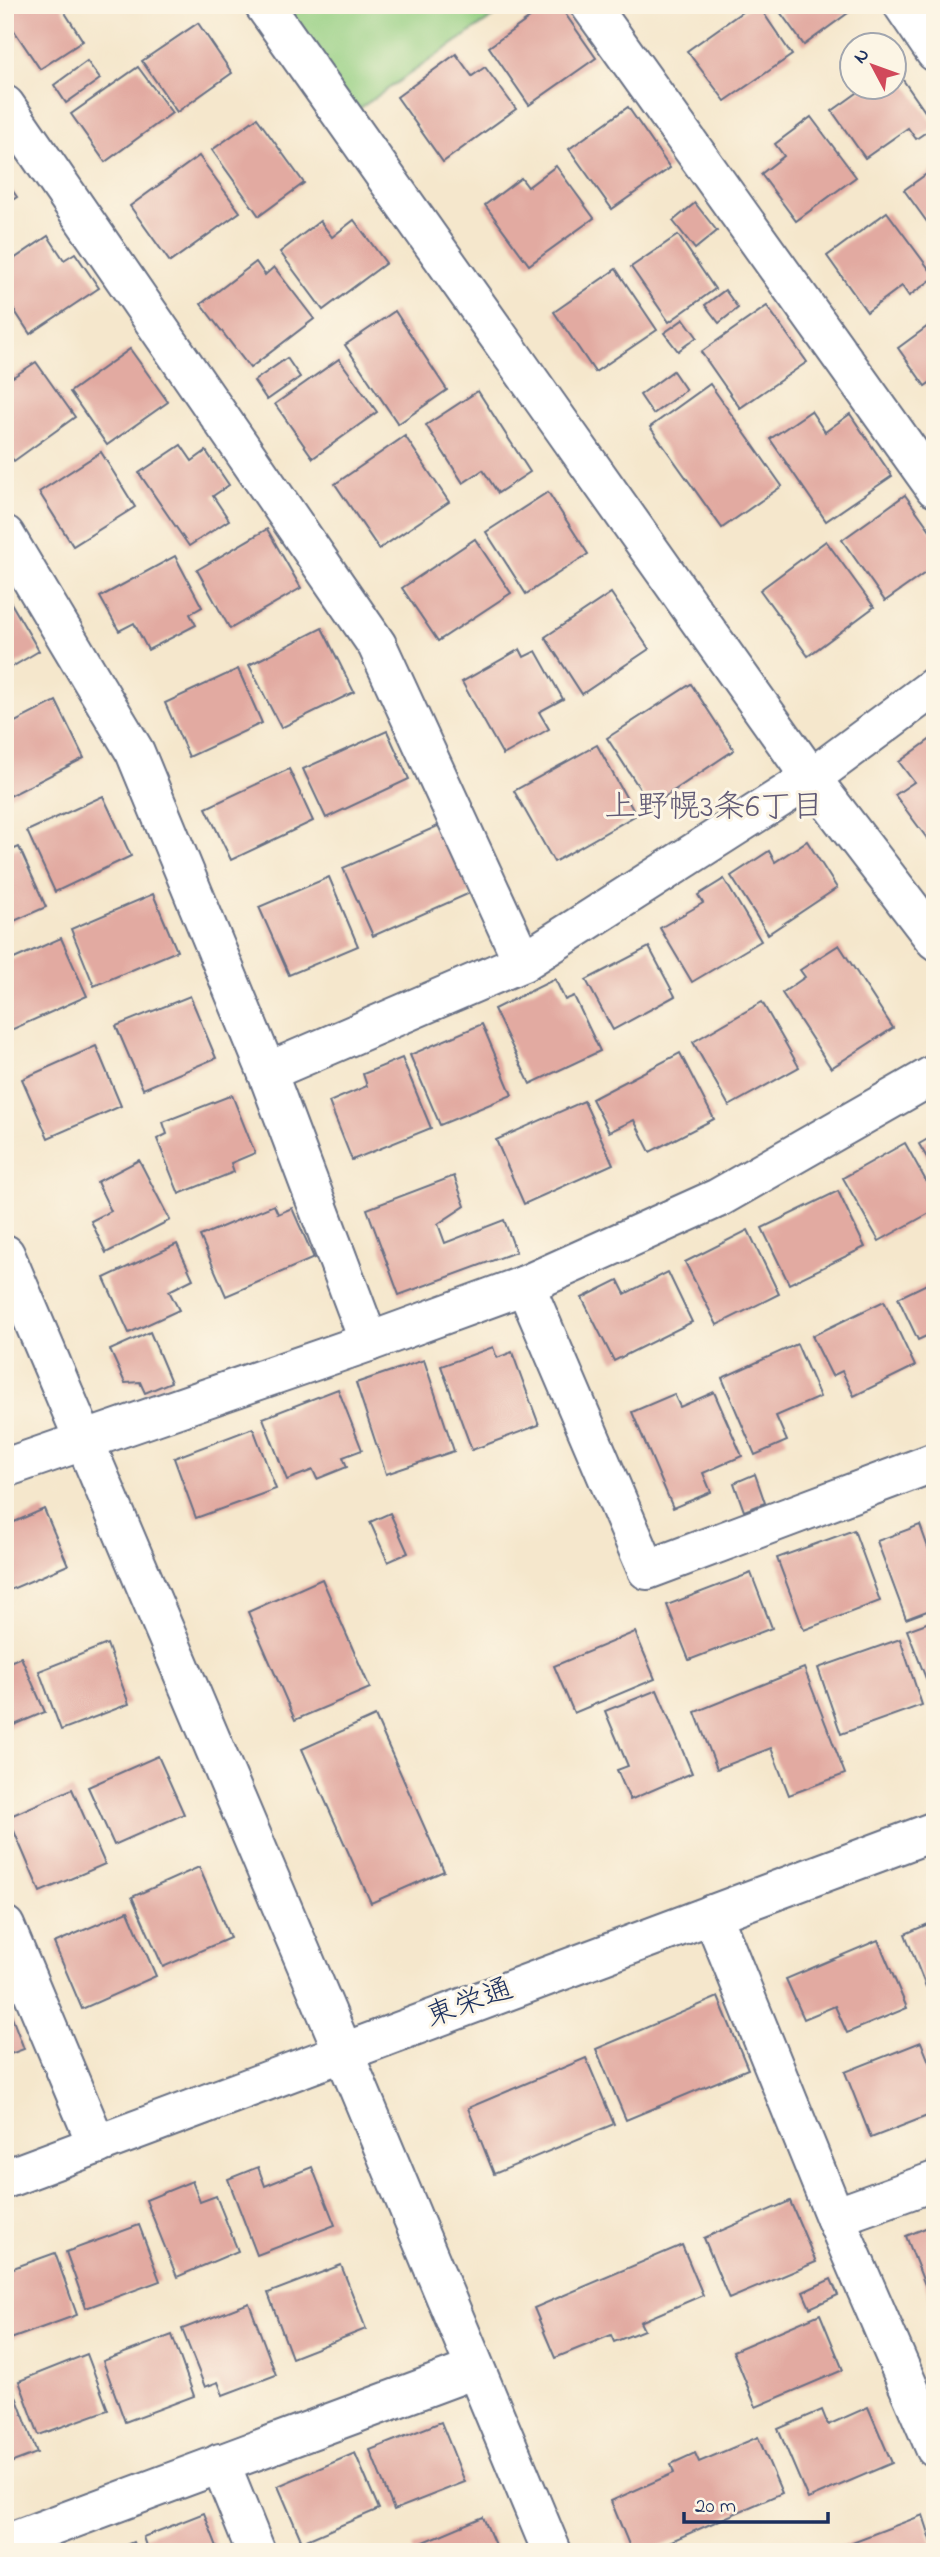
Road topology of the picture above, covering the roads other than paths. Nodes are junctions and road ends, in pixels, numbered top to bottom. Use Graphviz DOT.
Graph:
graph roads {
  1 [pos="264,5"];
  2 [pos="590,5"];
  3 [pos="903,5"];
  4 [pos="935,52"];
  5 [pos="5,105"];
  6 [pos="935,488"];
  7 [pos="5,535"];
  8 [pos="935,686"];
  9 [pos="811,778"];
  10 [pos="935,940"];
  11 [pos="523,962"];
  12 [pos="267,1072"];
  13 [pos="935,1074"];
  14 [pos="5,1254"];
  15 [pos="525,1285"];
  16 [pos="369,1342"];
  17 [pos="84,1440"];
  18 [pos="935,1462"];
  19 [pos="5,1468"];
  20 [pos="935,1831"];
  21 [pos="712,1913"];
  22 [pos="5,1926"];
  23 [pos="343,2051"];
  24 [pos="97,2145"];
  25 [pos="5,2179"];
  26 [pos="935,2181"];
  27 [pos="835,2217"];
  28 [pos="475,2369"];
  29 [pos="935,2448"];
  30 [pos="220,2463"];
  31 [pos="5,2544"];
  32 [pos="256,2552"];
  33 [pos="552,2552"];
  1 -- 9 [label="street"];
  2 -- 6 [label="street"];
  3 -- 4 [label="street"];
  5 -- 11 [label="street"];
  7 -- 12 [label="street"];
  8 -- 9 [label="street"];
  9 -- 10 [label="street"];
  9 -- 11 [label="street"];
  11 -- 12 [label="street"];
  12 -- 16 [label="street"];
  13 -- 15 [label="street"];
  14 -- 17 [label="street"];
  15 -- 16 [label="street"];
  15 -- 18 [label="street"];
  16 -- 17 [label="street"];
  17 -- 19 [label="street"];
  17 -- 23 [label="street"];
  20 -- 21 [label="street, 東栄通"];
  21 -- 23 [label="street, 東栄通"];
  21 -- 27 [label="street"];
  22 -- 24 [label="street"];
  23 -- 24 [label="street, 東栄通"];
  23 -- 28 [label="street"];
  24 -- 25 [label="street, 東栄通"];
  26 -- 27 [label="street"];
  27 -- 29 [label="street"];
  28 -- 30 [label="street"];
  28 -- 33 [label="street"];
  30 -- 31 [label="street"];
  30 -- 32 [label="street"];
}
